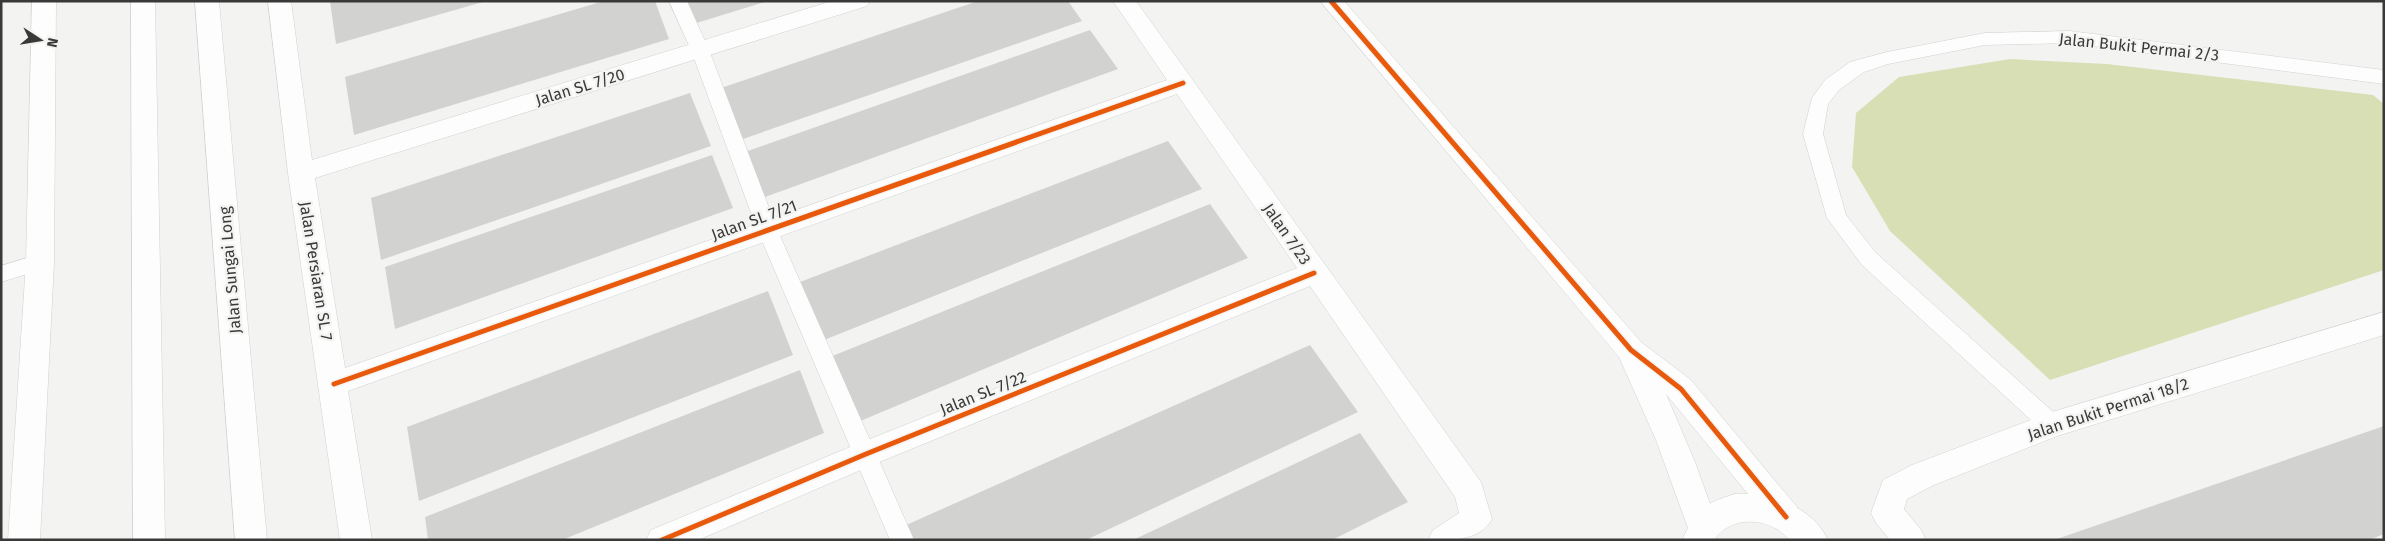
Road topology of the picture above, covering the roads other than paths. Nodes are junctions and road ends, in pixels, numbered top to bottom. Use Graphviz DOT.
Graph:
graph roads {
  1 [pos="44,1"];
  2 [pos="143,1"];
  3 [pos="207,1"];
  4 [pos="279,1"];
  5 [pos="678,1"];
  6 [pos="858,1"];
  7 [pos="1124,1"];
  8 [pos="1331,1"];
  9 [pos="700,50"];
  10 [pos="2384,77"];
  11 [pos="1183,83"];
  12 [pos="301,172"];
  13 [pos="767,229"];
  14 [pos="40,262"];
  15 [pos="1314,273"];
  16 [pos="1,274"];
  17 [pos="2384,323"];
  18 [pos="1631,350"];
  19 [pos="334,384"];
  20 [pos="2052,425"];
  21 [pos="866,454"];
  22 [pos="1786,517"];
  23 [pos="1701,534"];
  24 [pos="24,540"];
  25 [pos="149,540"];
  26 [pos="251,540"];
  27 [pos="356,540"];
  28 [pos="662,540"];
  29 [pos="902,540"];
  30 [pos="1444,540"];
  31 [pos="1812,540"];
  32 [pos="1910,540"];
  1 -- 14 [label="street"];
  2 -- 25 [label="street"];
  3 -- 26 [label="street, Jalan Sungai Long"];
  4 -- 12 [label="street, Jalan Persiaran SL 7"];
  5 -- 9 [label="lane"];
  6 -- 9 [label="street, Jalan SL 7/20"];
  7 -- 11 [label="street, Jalan 7/23"];
  8 -- 18 [label="street"];
  9 -- 12 [label="street, Jalan SL 7/20"];
  9 -- 13 [label="lane"];
  10 -- 20 [label="lane, Jalan Bukit Permai 2/3"];
  11 -- 13 [label="street, Jalan SL 7/21"];
  11 -- 15 [label="street, Jalan 7/23"];
  12 -- 19 [label="street, Jalan Persiaran SL 7"];
  13 -- 19 [label="street, Jalan SL 7/21"];
  13 -- 21 [label="lane"];
  14 -- 16 [label="lane"];
  14 -- 24 [label="street"];
  15 -- 21 [label="street, Jalan SL 7/22"];
  15 -- 30 [label="street, Jalan 7/23"];
  17 -- 20 [label="street, Jalan Bukit Permai 18/2"];
  18 -- 22 [label="street"];
  18 -- 23 [label="street"];
  19 -- 27 [label="street, Jalan Persiaran SL 7"];
  20 -- 32 [label="street, Jalan Bukit Permai 18/2"];
  21 -- 28 [label="street, Jalan SL 7/22"];
  21 -- 29 [label="lane"];
  22 -- 23 [label="street"];
  22 -- 31 [label="street"];
}
